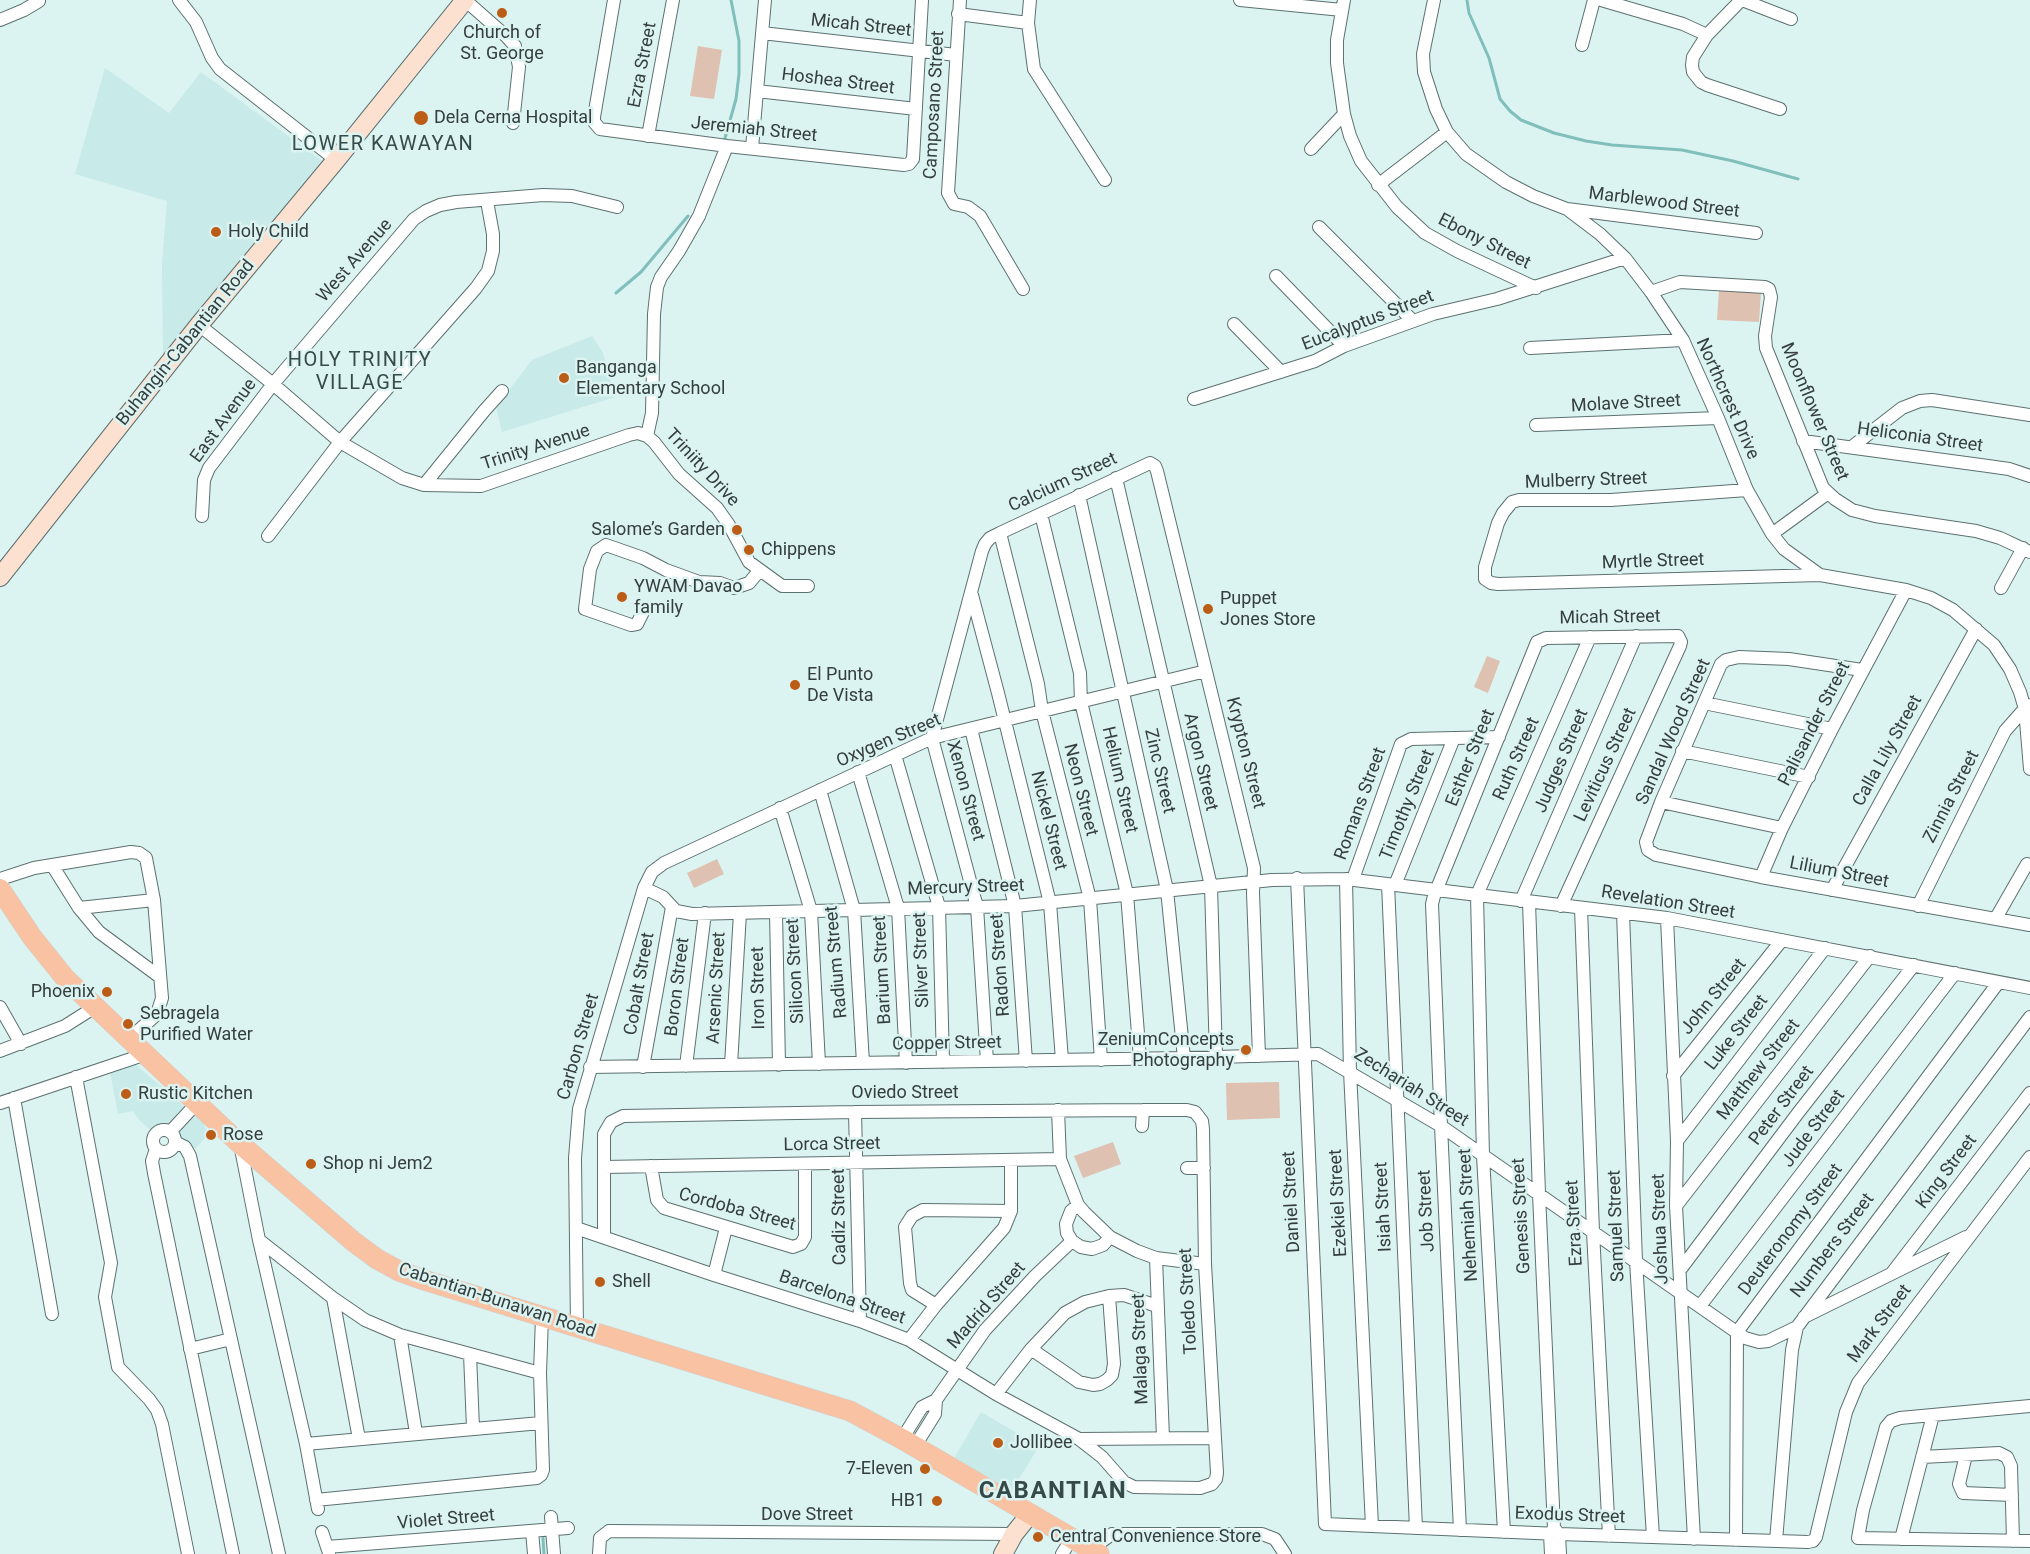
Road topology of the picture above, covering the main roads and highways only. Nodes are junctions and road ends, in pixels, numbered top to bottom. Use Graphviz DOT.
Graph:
graph roads {
  1 [pos="465,0"];
  2 [pos="0,577"];
  3 [pos="0,889"];
  4 [pos="1030,1514"];
  5 [pos="1067,1546"];
  6 [pos="1097,1553"];
  7 [pos="1003,1554"];
  1 -- 2 [label="main road, Buhangin-Cabantian Road"];
  3 -- 4 [label="main road, Cabantian-Bunawan Road"];
  4 -- 5 [label="main road, Cabantian-Bunawan Road"];
  4 -- 7 [label="main road"];
  5 -- 6 [label="main road, Cabantian-Bunawan Road"];
}
